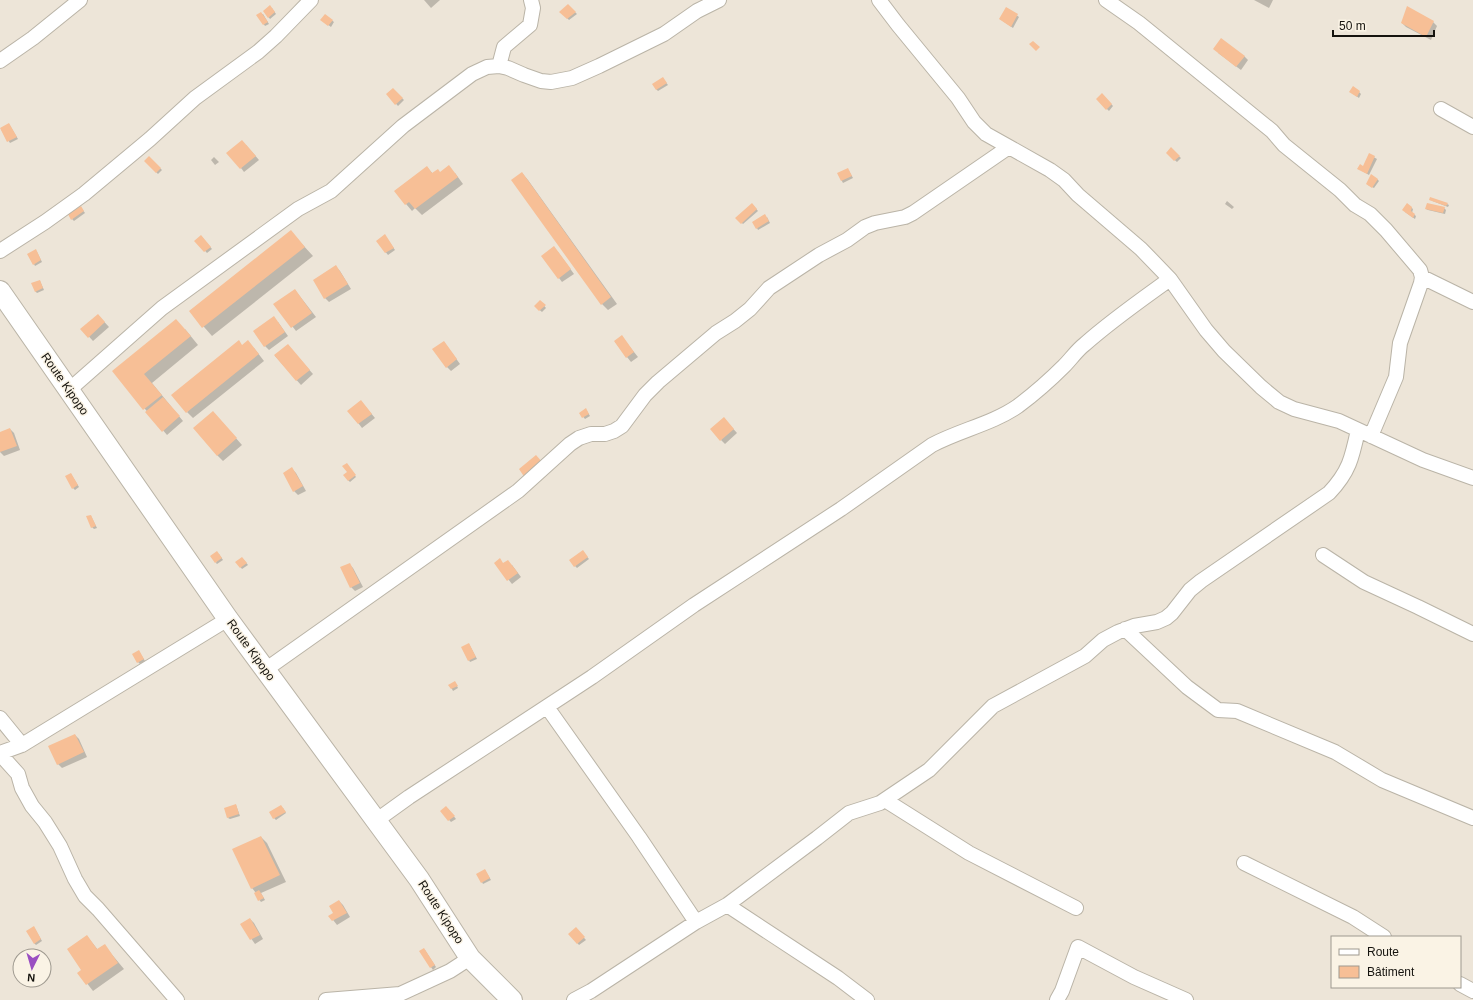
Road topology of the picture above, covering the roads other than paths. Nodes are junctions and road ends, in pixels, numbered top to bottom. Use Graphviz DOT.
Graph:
graph roads {
  1 [pos="311,0"];
  2 [pos="531,0"];
  3 [pos="719,0"];
  4 [pos="879,0"];
  5 [pos="1106,0"];
  6 [pos="74,2"];
  7 [pos="0,61"];
  8 [pos="499,66"];
  9 [pos="1441,109"];
  10 [pos="1473,127"];
  11 [pos="1008,147"];
  12 [pos="0,251"];
  13 [pos="1422,277"];
  14 [pos="1170,279"];
  15 [pos="0,291"];
  16 [pos="1473,302"];
  17 [pos="69,390"];
  18 [pos="1358,430"];
  19 [pos="1371,436"];
  20 [pos="1473,478"];
  21 [pos="1323,555"];
  22 [pos="228,619"];
  23 [pos="1125,630"];
  24 [pos="1473,634"];
  25 [pos="265,670"];
  26 [pos="547,707"];
  27 [pos="0,718"];
  28 [pos="22,745"];
  29 [pos="0,753"];
  30 [pos="885,800"];
  31 [pos="1473,818"];
  32 [pos="377,820"];
  33 [pos="1244,863"];
  34 [pos="727,905"];
  35 [pos="1076,908"];
  36 [pos="696,922"];
  37 [pos="1382,936"];
  38 [pos="470,958"];
  39 [pos="1461,985"];
  40 [pos="1473,991"];
  41 [pos="178,1000"];
  42 [pos="326,1000"];
  43 [pos="512,1000"];
  44 [pos="574,1000"];
  45 [pos="867,1000"];
  46 [pos="1057,1000"];
  47 [pos="1186,1000"];
  1 -- 12 [label="street"];
  2 -- 8 [label="street"];
  3 -- 8 [label="street"];
  4 -- 11 [label="street"];
  5 -- 13 [label="street"];
  6 -- 7 [label="street"];
  8 -- 17 [label="street"];
  9 -- 10 [label="street"];
  11 -- 14 [label="street"];
  11 -- 25 [label="street"];
  13 -- 16 [label="street"];
  13 -- 19 [label="street"];
  14 -- 18 [label="street"];
  14 -- 26 [label="street"];
  15 -- 17 [label="main road, Route Kipopo"];
  17 -- 22 [label="main road, Route Kipopo"];
  18 -- 19 [label="street"];
  18 -- 23 [label="street"];
  19 -- 20 [label="street"];
  21 -- 24 [label="street"];
  22 -- 25 [label="main road, Route Kipopo"];
  22 -- 28 [label="street"];
  23 -- 30 [label="street"];
  23 -- 31 [label="street"];
  25 -- 32 [label="main road, Route Kipopo"];
  26 -- 32 [label="street"];
  26 -- 36 [label="street"];
  27 -- 28 [label="street"];
  28 -- 29 [label="street"];
  29 -- 41 [label="street"];
  30 -- 34 [label="street"];
  30 -- 35 [label="street"];
  32 -- 38 [label="main road, Route Kipopo"];
  33 -- 37 [label="street"];
  34 -- 36 [label="street"];
  34 -- 45 [label="street"];
  36 -- 44 [label="street"];
  38 -- 42 [label="street"];
  38 -- 43 [label="main road, Route Kipopo"];
  39 -- 40 [label="street"];
  46 -- 47 [label="street"];
}
